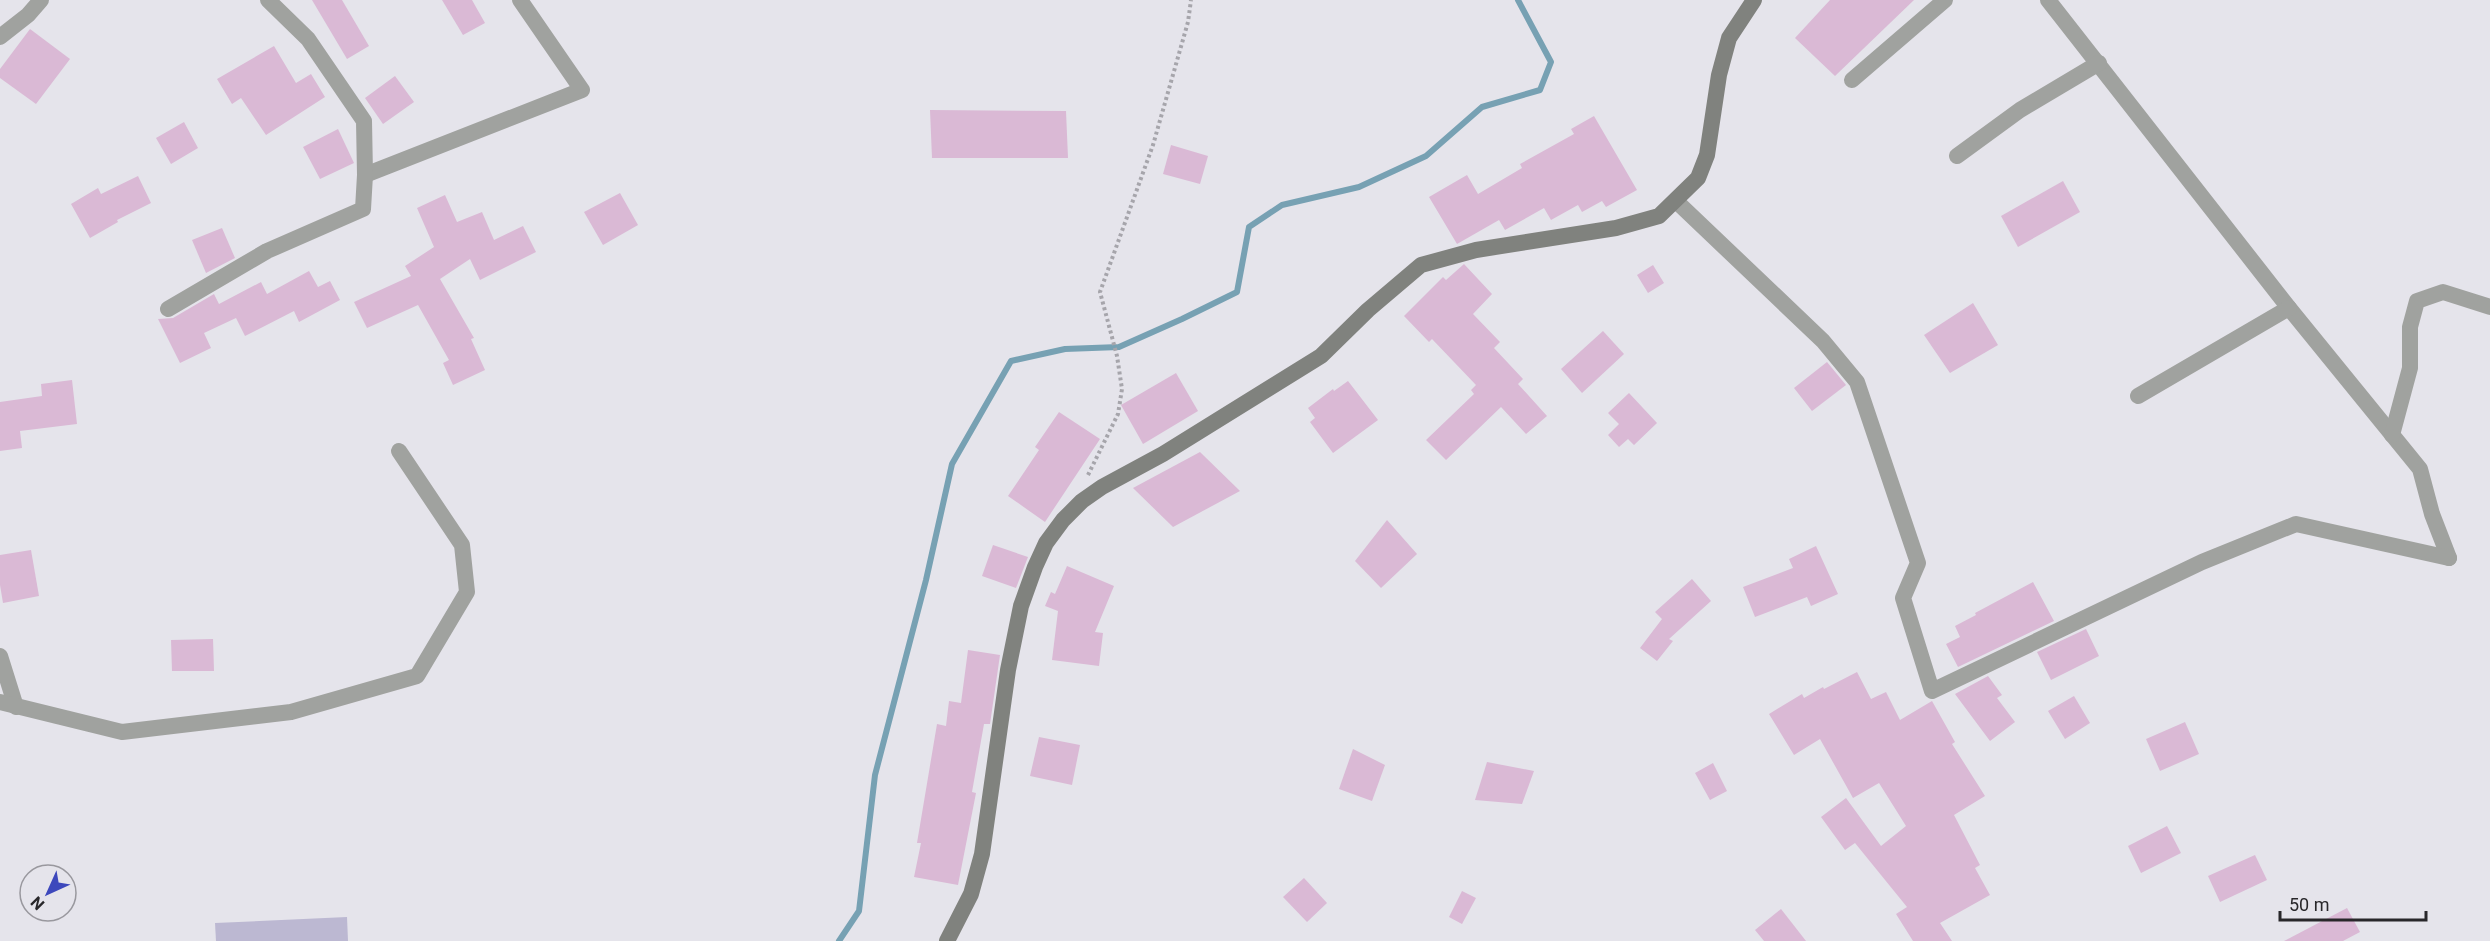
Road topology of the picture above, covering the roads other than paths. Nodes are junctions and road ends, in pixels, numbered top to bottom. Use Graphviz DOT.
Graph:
graph roads {
  1 [pos="41,0"];
  2 [pos="268,0"];
  3 [pos="520,0"];
  4 [pos="1754,0"];
  5 [pos="1945,0"];
  6 [pos="2048,0"];
  7 [pos="0,37"];
  8 [pos="2099,63"];
  9 [pos="1852,80"];
  10 [pos="1957,156"];
  11 [pos="365,175"];
  12 [pos="1676,201"];
  13 [pos="2490,307"];
  14 [pos="2289,308"];
  15 [pos="168,309"];
  16 [pos="2138,396"];
  17 [pos="2392,435"];
  18 [pos="399,451"];
  19 [pos="0,656"];
  20 [pos="8,705"];
  21 [pos="947,941"];
  1 -- 7 [label="street"];
  2 -- 11 [label="street"];
  3 -- 11 [label="street"];
  4 -- 12 [label="main road"];
  5 -- 9 [label="street"];
  6 -- 8 [label="street"];
  8 -- 10 [label="street"];
  8 -- 14 [label="street"];
  11 -- 15 [label="street"];
  12 -- 17 [label="street"];
  12 -- 21 [label="main road"];
  13 -- 17 [label="street"];
  14 -- 16 [label="street"];
  14 -- 17 [label="street"];
  18 -- 20 [label="street"];
  19 -- 20 [label="street"];
}
